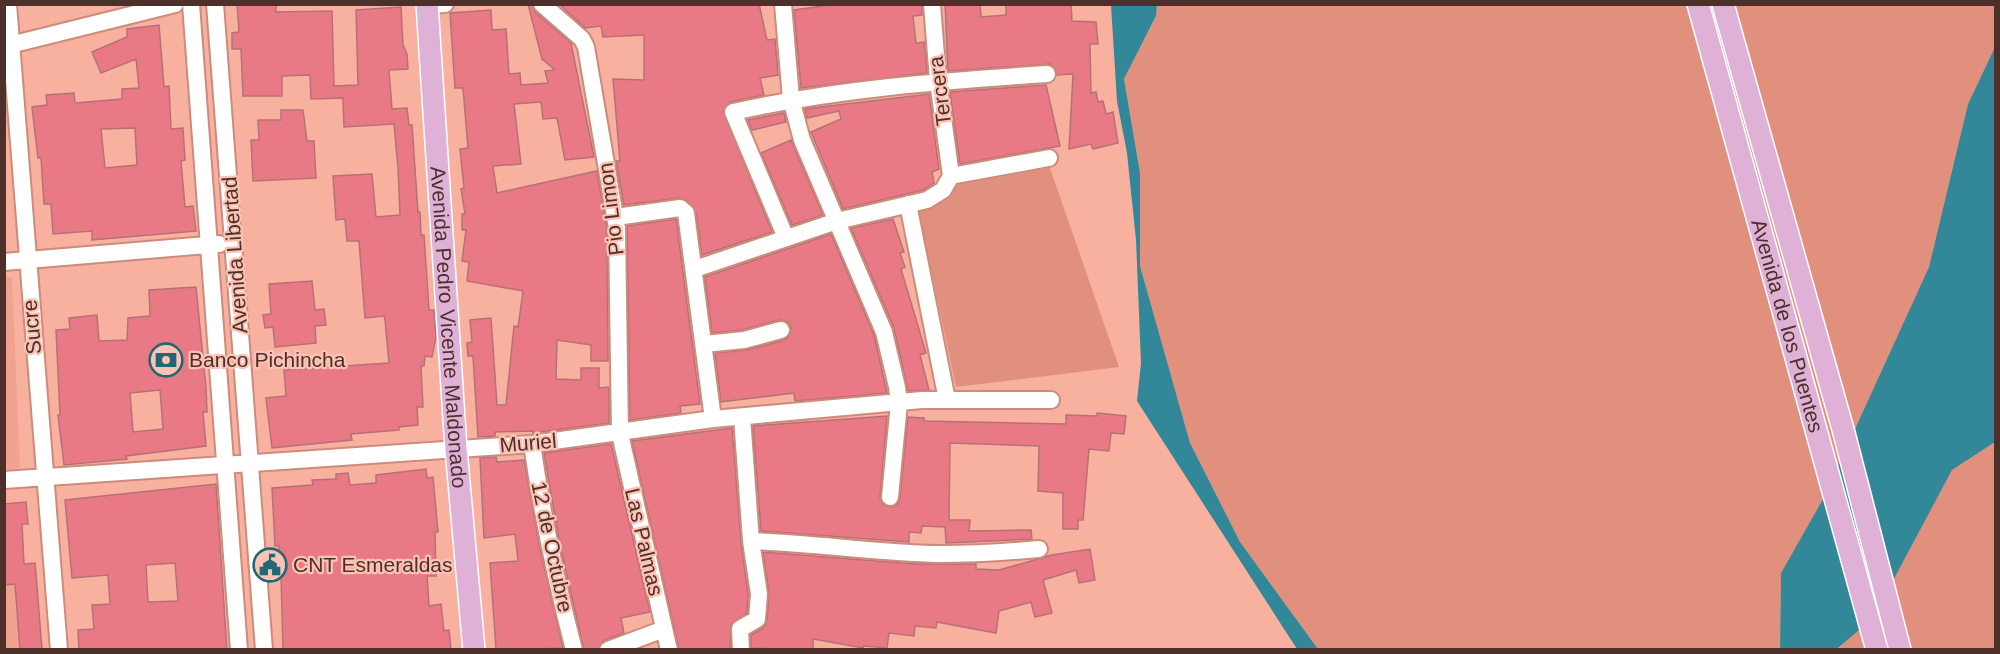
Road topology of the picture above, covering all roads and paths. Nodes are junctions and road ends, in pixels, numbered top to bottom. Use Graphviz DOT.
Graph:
graph roads {
  1 [pos="8,4"];
  2 [pos="175,4"];
  3 [pos="191,4"];
  4 [pos="215,4"];
  5 [pos="542,4"];
  6 [pos="783,4"];
  7 [pos="932,4"];
  8 [pos="1698,4"];
  9 [pos="1723,4"];
  10 [pos="433,5"];
  11 [pos="7,42"];
  12 [pos="1047,74"];
  13 [pos="938,81"];
  14 [pos="791,99"];
  15 [pos="1049,158"];
  16 [pos="951,176"];
  17 [pos="908,204"];
  18 [pos="616,217"];
  19 [pos="837,221"];
  20 [pos="786,238"];
  21 [pos="234,243"];
  22 [pos="209,245"];
  23 [pos="27,260"];
  24 [pos="4,262"];
  25 [pos="695,269"];
  26 [pos="781,330"];
  27 [pos="704,344"];
  28 [pos="947,400"];
  29 [pos="1051,400"];
  30 [pos="900,403"];
  31 [pos="742,417"];
  32 [pos="713,419"];
  33 [pos="620,434"];
  34 [pos="532,444"];
  35 [pos="456,449"];
  36 [pos="250,462"];
  37 [pos="225,464"];
  38 [pos="45,477"];
  39 [pos="4,480"];
  40 [pos="890,497"];
  41 [pos="751,541"];
  42 [pos="1039,549"];
  43 [pos="664,629"];
  44 [pos="58,650"];
  45 [pos="239,650"];
  46 [pos="264,650"];
  47 [pos="474,650"];
  48 [pos="574,650"];
  49 [pos="608,650"];
  50 [pos="669,650"];
  51 [pos="741,650"];
  52 [pos="1877,650"];
  53 [pos="1900,650"];
  1 -- 11 [label="street, Sucre"];
  2 -- 11 [label="street"];
  3 -- 22 [label="street, Avenida Libertad"];
  4 -- 21 [label="street, Avenida Libertad"];
  5 -- 18 [label="street, Pio Limon"];
  6 -- 14 [label="street"];
  7 -- 13 [label="street, Tercera"];
  8 -- 52 [label="main road, Avenida de los Puentes"];
  9 -- 53 [label="main road, Avenida de los Puentes"];
  10 -- 35 [label="main road, Avenida Pedro Vicente Maldonado"];
  11 -- 23 [label="street, Sucre"];
  12 -- 13 [label="street"];
  13 -- 14 [label="street"];
  13 -- 16 [label="street, Tercera"];
  14 -- 19 [label="street"];
  14 -- 20 [label="street"];
  15 -- 16 [label="street"];
  16 -- 17 [label="street"];
  17 -- 19 [label="street"];
  17 -- 28 [label="street"];
  18 -- 25 [label="street"];
  18 -- 33 [label="street, Pio Limon"];
  19 -- 20 [label="street"];
  19 -- 30 [label="street"];
  20 -- 25 [label="street"];
  21 -- 22 [label="street"];
  21 -- 36 [label="street, Avenida Libertad"];
  22 -- 23 [label="street"];
  22 -- 37 [label="street, Avenida Libertad"];
  23 -- 24 [label="street"];
  23 -- 38 [label="street, Sucre"];
  25 -- 27 [label="street"];
  26 -- 27 [label="street"];
  27 -- 32 [label="street"];
  28 -- 29 [label="street, Muriel"];
  28 -- 30 [label="street, Muriel"];
  30 -- 31 [label="street, Muriel"];
  30 -- 40 [label="street"];
  31 -- 32 [label="street, Muriel"];
  31 -- 41 [label="street"];
  32 -- 33 [label="street, Muriel"];
  33 -- 34 [label="street, Muriel"];
  33 -- 43 [label="street, Las Palmas"];
  34 -- 35 [label="street, Muriel"];
  34 -- 48 [label="street, 12 de Octubre"];
  35 -- 36 [label="street, Muriel"];
  35 -- 47 [label="main road, Avenida Pedro Vicente Maldonado"];
  36 -- 37 [label="street, Muriel"];
  36 -- 46 [label="street, Avenida Libertad"];
  37 -- 38 [label="street, Muriel"];
  37 -- 45 [label="street, Avenida Libertad"];
  38 -- 39 [label="street, Muriel"];
  38 -- 44 [label="street, Sucre"];
  41 -- 42 [label="street"];
  41 -- 51 [label="street"];
  43 -- 49 [label="street"];
  43 -- 50 [label="street, Las Palmas"];
}
